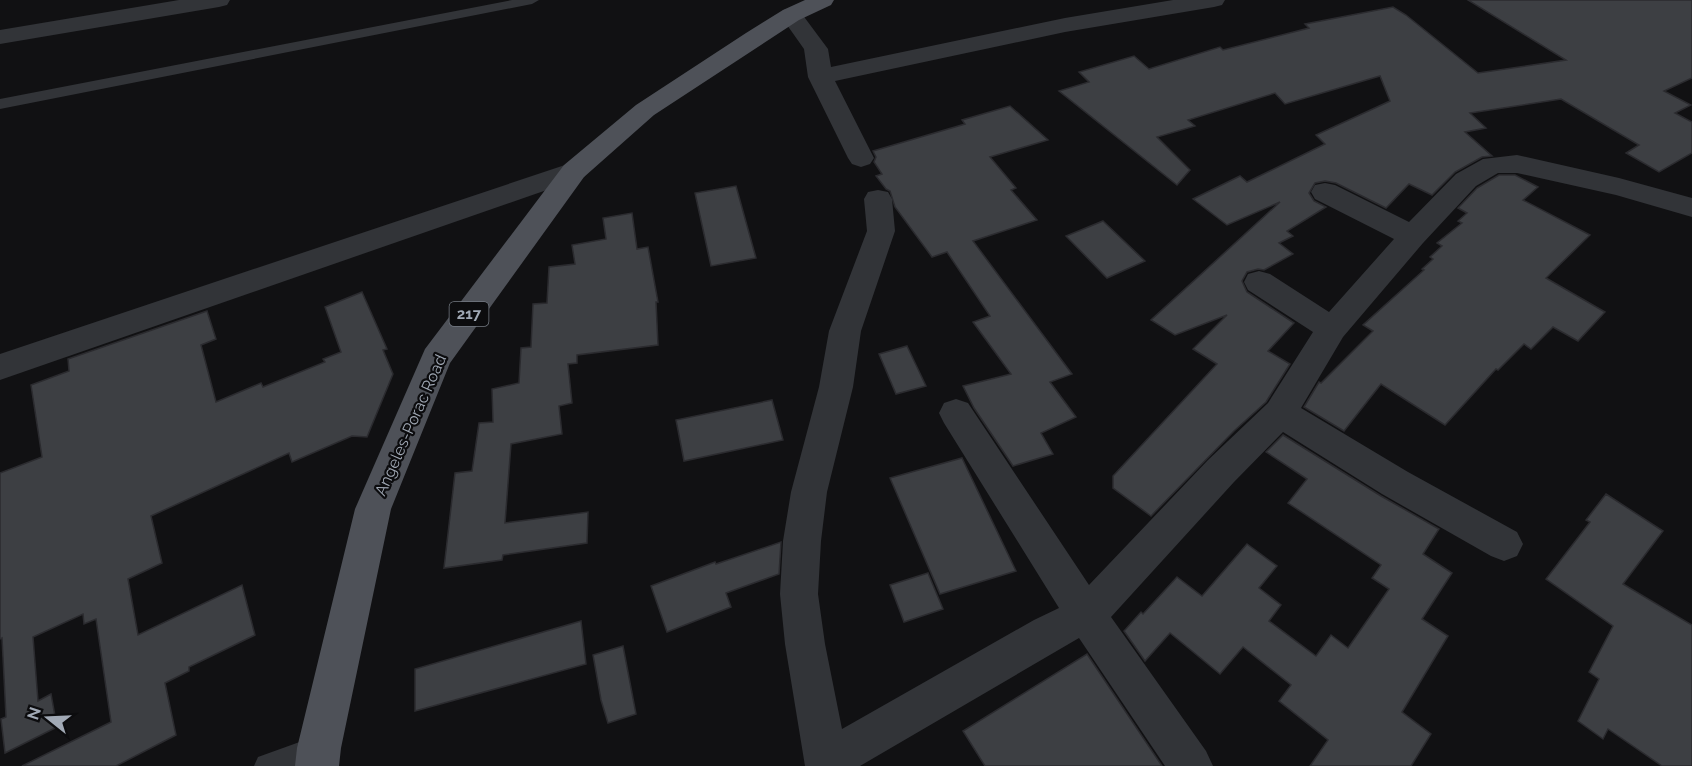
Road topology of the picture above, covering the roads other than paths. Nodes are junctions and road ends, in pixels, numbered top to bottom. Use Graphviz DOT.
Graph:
graph roads {
  1 [pos="219,0"];
  2 [pos="532,0"];
  3 [pos="1214,0"];
  4 [pos="811,4"];
  5 [pos="0,38"];
  6 [pos="820,77"];
  7 [pos="0,104"];
  8 [pos="861,158"];
  9 [pos="574,171"];
  10 [pos="1325,192"];
  11 [pos="878,199"];
  12 [pos="1692,208"];
  13 [pos="1413,236"];
  14 [pos="1259,282"];
  15 [pos="1332,329"];
  16 [pos="0,367"];
  17 [pos="956,413"];
  18 [pos="1280,413"];
  19 [pos="1504,544"];
  20 [pos="1086,615"];
  21 [pos="318,757"];
  22 [pos="824,765"];
  23 [pos="267,766"];
  24 [pos="1191,766"];
  1 -- 5 [label="street"];
  2 -- 7 [label="lane"];
  3 -- 6 [label="street"];
  4 -- 6 [label="street"];
  4 -- 9 [label="main road, Angeles-Porac Road / 217"];
  6 -- 8 [label="street"];
  9 -- 16 [label="street"];
  9 -- 21 [label="main road, Angeles-Porac Road / 217"];
  10 -- 13 [label="street"];
  11 -- 22 [label="street"];
  12 -- 13 [label="street"];
  13 -- 15 [label="street"];
  14 -- 15 [label="street"];
  15 -- 18 [label="street"];
  17 -- 20 [label="street"];
  18 -- 19 [label="street"];
  18 -- 20 [label="street"];
  20 -- 22 [label="street"];
  20 -- 24 [label="street"];
  21 -- 23 [label="lane"];
}
